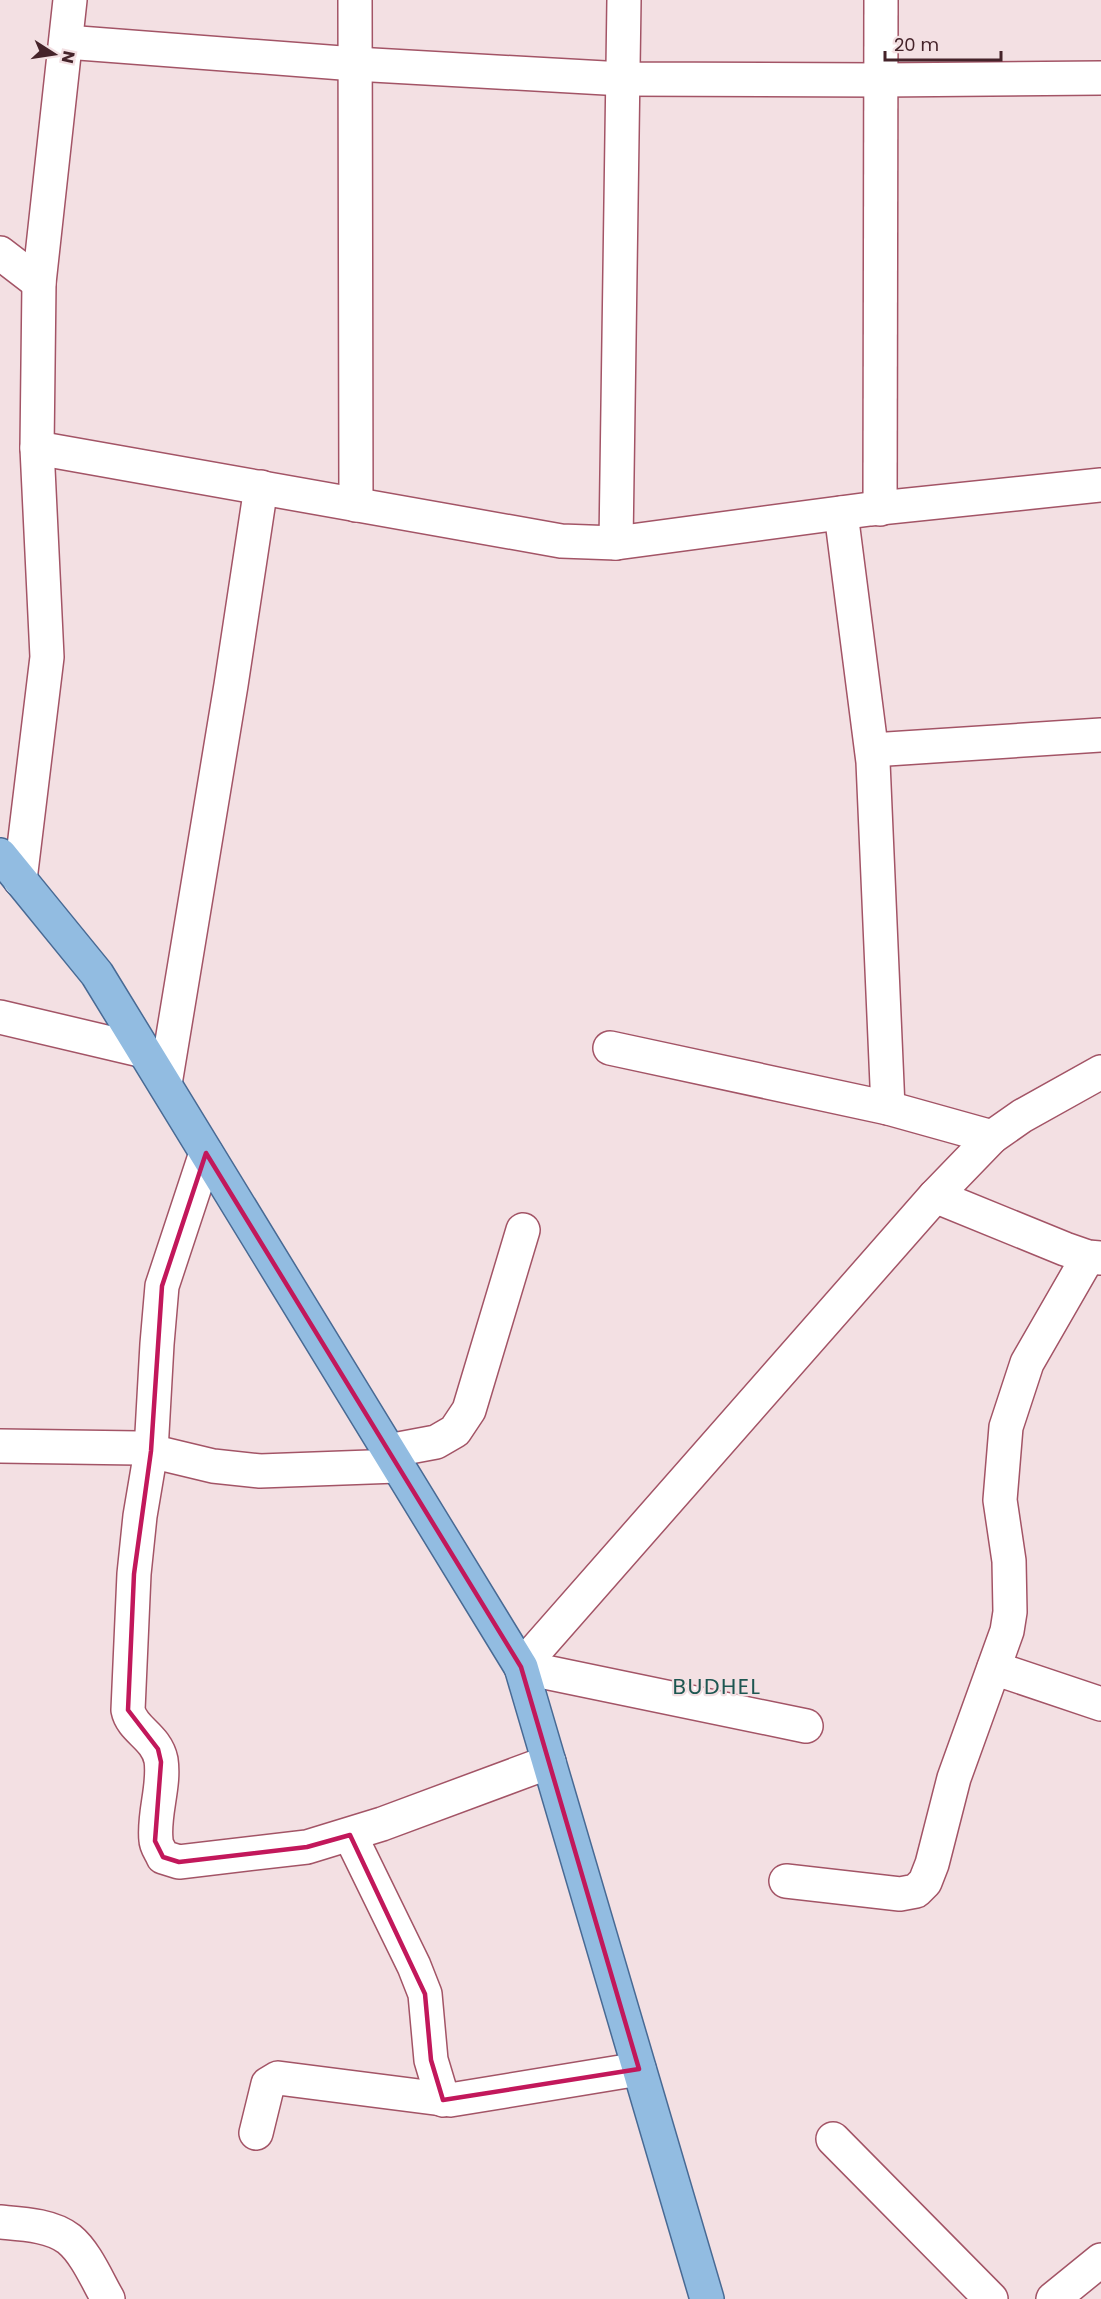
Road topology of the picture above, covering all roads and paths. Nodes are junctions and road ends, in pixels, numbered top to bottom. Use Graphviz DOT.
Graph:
graph roads {
  1 [pos="70,0"];
  2 [pos="355,0"];
  3 [pos="624,0"];
  4 [pos="881,0"];
  5 [pos="66,42"];
  6 [pos="355,64"];
  7 [pos="1101,78"];
  8 [pos="623,79"];
  9 [pos="881,81"];
  10 [pos="0,253"];
  11 [pos="39,283"];
  12 [pos="37,448"];
  13 [pos="1101,485"];
  14 [pos="261,487"];
  15 [pos="356,505"];
  16 [pos="880,508"];
  17 [pos="841,513"];
  18 [pos="616,543"];
  19 [pos="1101,735"];
  20 [pos="872,750"];
  21 [pos="0,855"];
  22 [pos="20,880"];
  23 [pos="0,1017"];
  24 [pos="610,1047"];
  25 [pos="144,1051"];
  26 [pos="1101,1072"];
  27 [pos="165,1084"];
  28 [pos="888,1108"];
  29 [pos="992,1137"];
  30 [pos="207,1153"];
  31 [pos="935,1196"];
  32 [pos="523,1230"];
  33 [pos="1095,1258"];
  34 [pos="0,1446"];
  35 [pos="151,1451"];
  36 [pos="393,1458"];
  37 [pos="521,1667"];
  38 [pos="994,1668"];
  39 [pos="1101,1704"];
  40 [pos="806,1726"];
  41 [pos="549,1762"];
  42 [pos="350,1835"];
  43 [pos="786,1881"];
  44 [pos="639,2069"];
  45 [pos="443,2100"];
  46 [pos="256,2133"];
  47 [pos="833,2139"];
  48 [pos="0,2222"];
  49 [pos="1101,2260"];
  50 [pos="108,2299"];
  51 [pos="707,2299"];
  52 [pos="991,2299"];
  53 [pos="1053,2299"];
  1 -- 5 [label="street"];
  2 -- 6 [label="street"];
  3 -- 8 [label="street"];
  4 -- 9 [label="street"];
  5 -- 6 [label="street"];
  5 -- 11 [label="street"];
  6 -- 8 [label="street"];
  6 -- 15 [label="street"];
  7 -- 9 [label="street"];
  8 -- 9 [label="street"];
  8 -- 18 [label="street"];
  9 -- 16 [label="street"];
  10 -- 11 [label="street"];
  11 -- 12 [label="street"];
  12 -- 14 [label="street"];
  12 -- 22 [label="street"];
  13 -- 16 [label="street"];
  14 -- 15 [label="street"];
  14 -- 27 [label="street"];
  15 -- 18 [label="street"];
  16 -- 17 [label="street"];
  17 -- 18 [label="street"];
  17 -- 20 [label="street"];
  19 -- 20 [label="street"];
  20 -- 28 [label="street"];
  21 -- 22 [label="main road"];
  22 -- 25 [label="main road"];
  23 -- 25 [label="street"];
  24 -- 28 [label="street"];
  25 -- 27 [label="main road"];
  26 -- 29 [label="street"];
  27 -- 30 [label="main road"];
  28 -- 29 [label="street"];
  29 -- 31 [label="street"];
  30 -- 35 [label="street"];
  30 -- 36 [label="main road"];
  31 -- 33 [label="street"];
  31 -- 37 [label="street"];
  32 -- 36 [label="street"];
  33 -- 38 [label="street"];
  34 -- 35 [label="street"];
  35 -- 36 [label="street"];
  35 -- 42 [label="street"];
  36 -- 37 [label="main road"];
  37 -- 40 [label="street"];
  37 -- 41 [label="main road"];
  38 -- 39 [label="street"];
  38 -- 43 [label="street"];
  41 -- 42 [label="street"];
  41 -- 44 [label="main road"];
  42 -- 45 [label="street"];
  44 -- 45 [label="street"];
  44 -- 51 [label="main road"];
  45 -- 46 [label="street"];
  47 -- 52 [label="street"];
  48 -- 50 [label="street"];
  49 -- 53 [label="street"];
}
